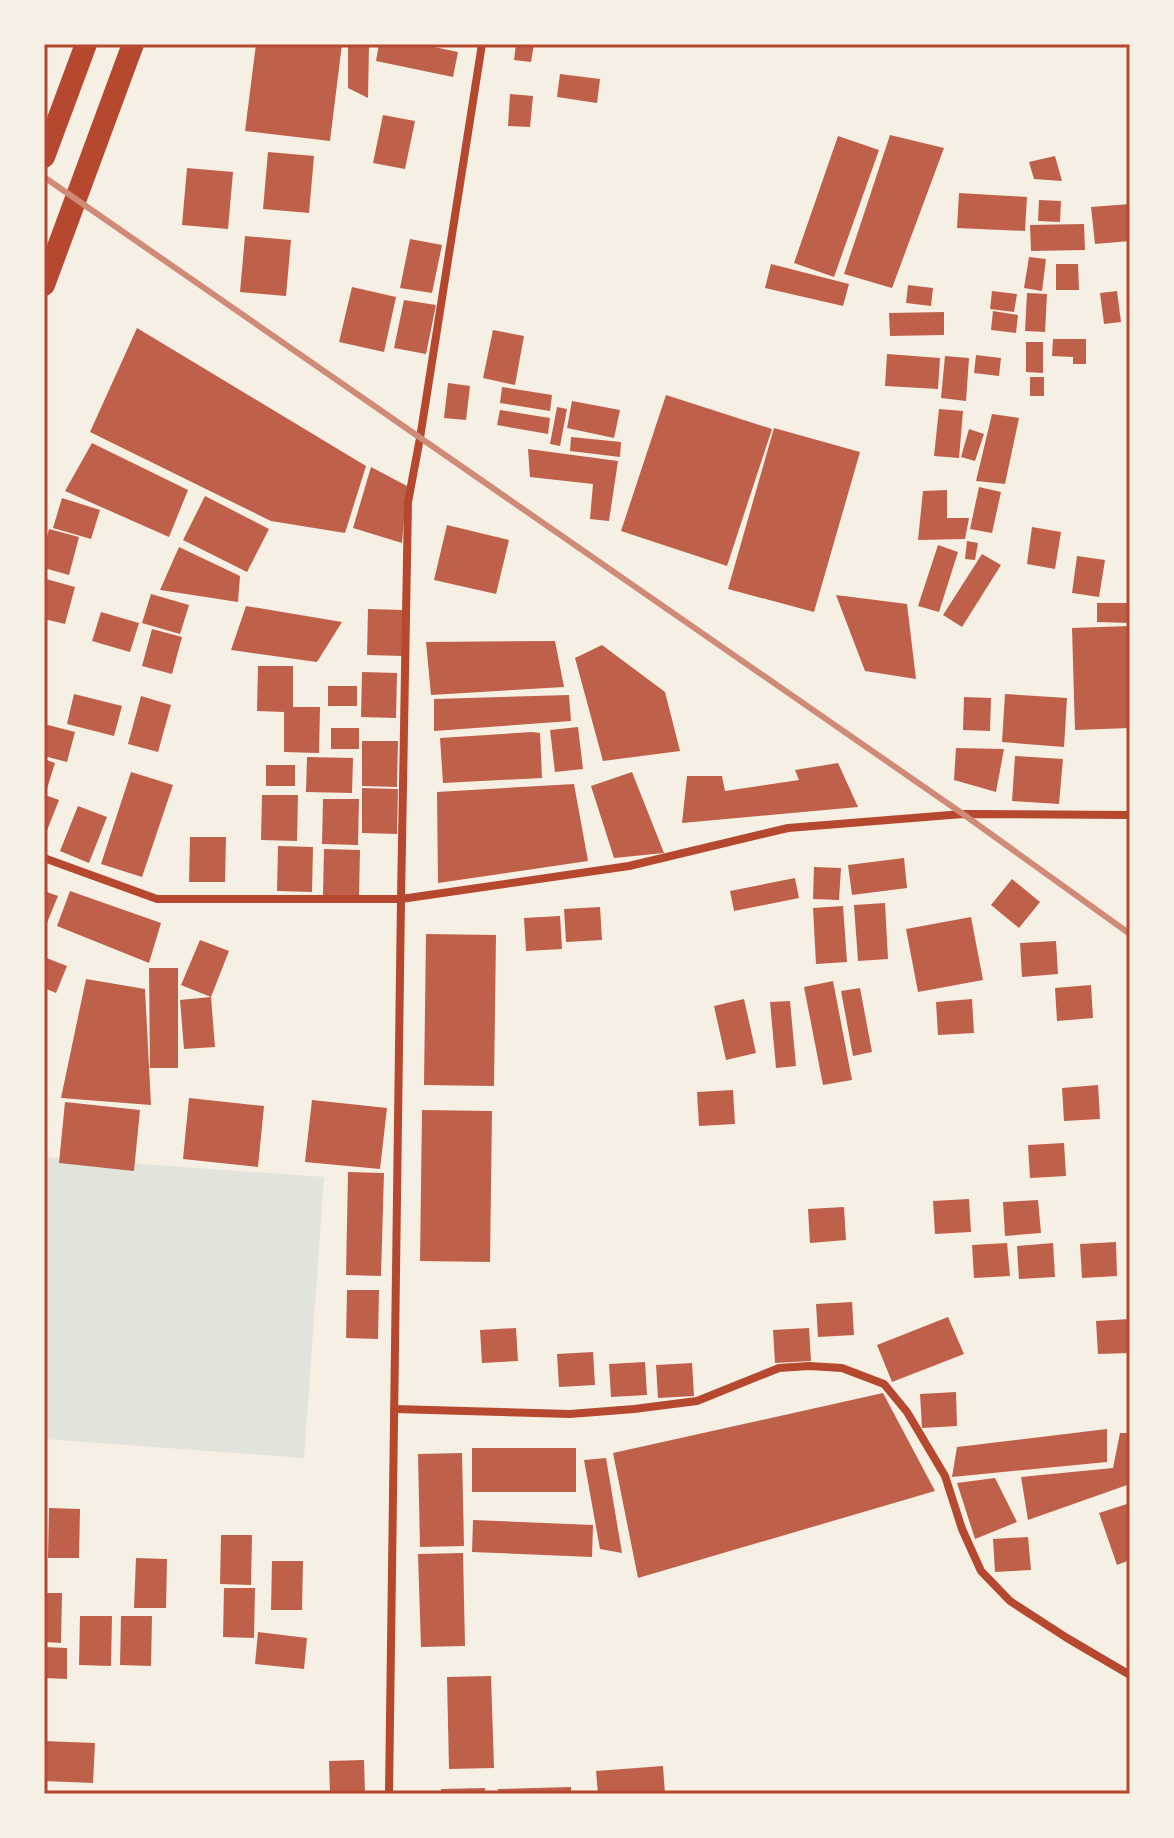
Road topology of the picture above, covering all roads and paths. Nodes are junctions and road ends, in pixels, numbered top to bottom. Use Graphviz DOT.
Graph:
graph roads {
  1 [pos="86,44"];
  2 [pos="133,44"];
  3 [pos="482,44"];
  4 [pos="44,157"];
  5 [pos="44,285"];
  6 [pos="1130,815"];
  7 [pos="44,858"];
  8 [pos="401,899"];
  9 [pos="394,1409"];
  10 [pos="1130,1675"];
  11 [pos="389,1794"];
  1 -- 4 [label="highway"];
  2 -- 5 [label="highway"];
  3 -- 8 [label="street"];
  6 -- 8 [label="street"];
  7 -- 8 [label="street"];
  8 -- 9 [label="street"];
  9 -- 10 [label="street"];
  9 -- 11 [label="street"];
}
